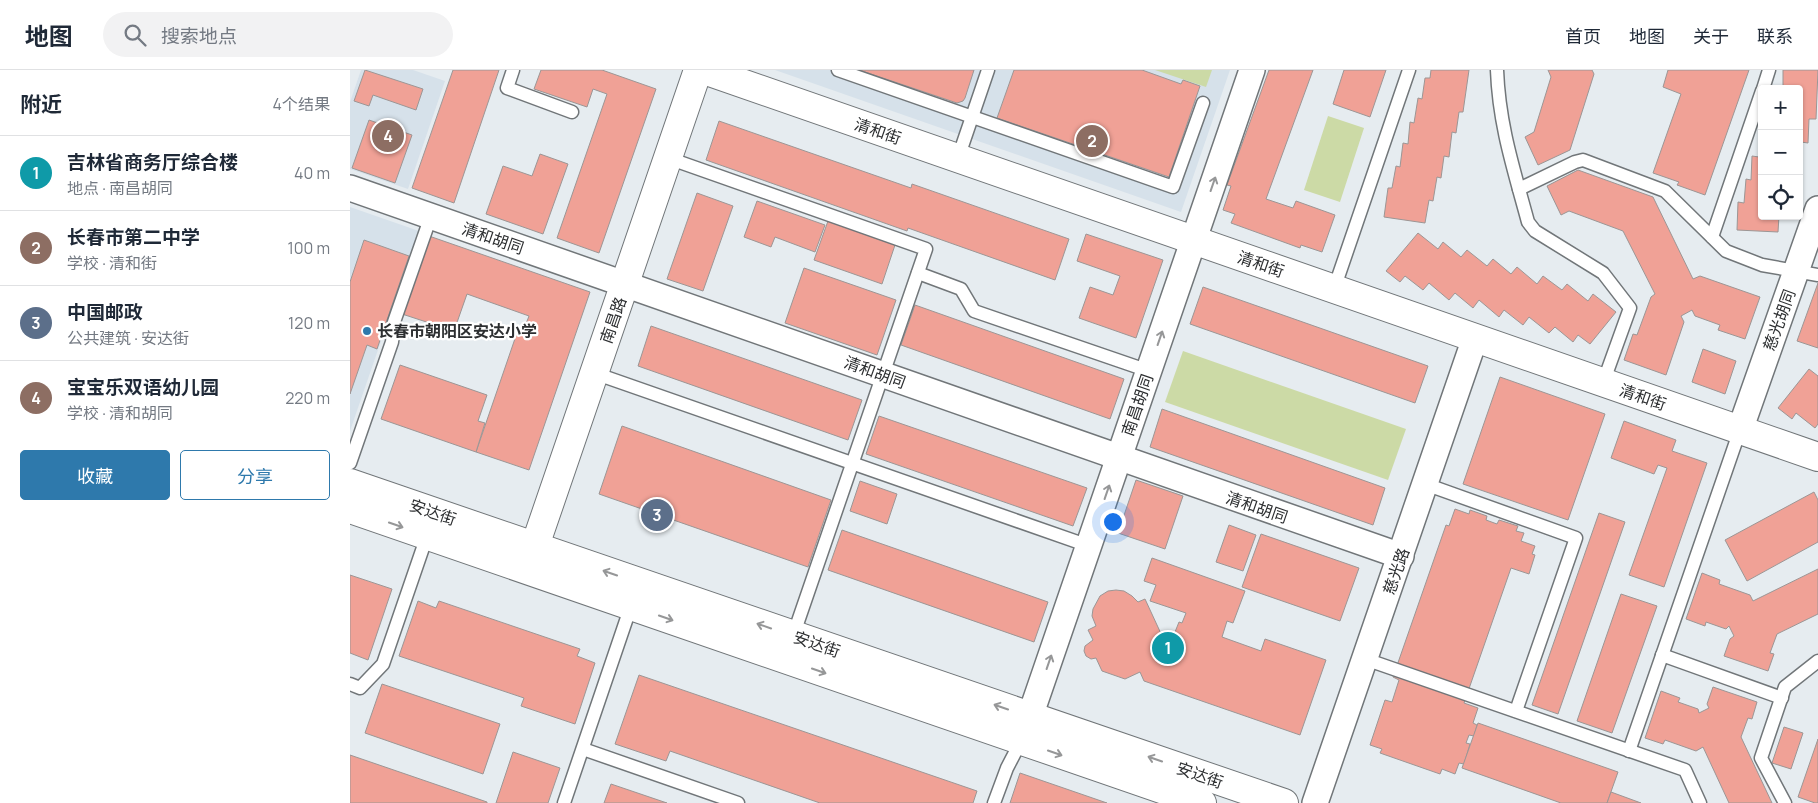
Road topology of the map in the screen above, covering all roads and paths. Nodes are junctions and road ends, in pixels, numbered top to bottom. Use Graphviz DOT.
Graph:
graph roads {
  1 [pos="513,70"];
  2 [pos="698,70"];
  3 [pos="704,70"];
  4 [pos="838,70"];
  5 [pos="988,70"];
  6 [pos="1252,70"];
  7 [pos="1409,70"];
  8 [pos="1497,70"];
  9 [pos="1769,70"];
  10 [pos="1764,85"];
  11 [pos="1203,102"];
  12 [pos="1758,102"];
  13 [pos="572,112"];
  14 [pos="972,117"];
  15 [pos="668,158"];
  16 [pos="958,158"];
  17 [pos="350,188"];
  18 [pos="1519,189"];
  19 [pos="1818,210"];
  20 [pos="431,216"];
  21 [pos="1712,237"];
  22 [pos="1194,240"];
  23 [pos="918,273"];
  24 [pos="1807,273"];
  25 [pos="625,284"];
  26 [pos="1334,289"];
  27 [pos="1475,338"];
  28 [pos="1149,371"];
  29 [pos="594,373"];
  30 [pos="883,375"];
  31 [pos="1603,383"];
  32 [pos="1740,430"];
  33 [pos="1818,457"];
  34 [pos="1118,459"];
  35 [pos="350,463"];
  36 [pos="852,465"];
  37 [pos="350,483"];
  38 [pos="1425,484"];
  39 [pos="350,509"];
  40 [pos="427,536"];
  41 [pos="1088,546"];
  42 [pos="1401,556"];
  43 [pos="531,559"];
  44 [pos="631,606"];
  45 [pos="793,636"];
  46 [pos="1662,655"];
  47 [pos="1365,659"];
  48 [pos="1818,661"];
  49 [pos="350,684"];
  50 [pos="1782,698"];
  51 [pos="1516,711"];
  52 [pos="1026,729"];
  53 [pos="583,750"];
  54 [pos="1629,751"];
  55 [pos="564,803"];
  56 [pos="738,803"];
  57 [pos="994,803"];
  58 [pos="1202,803"];
  59 [pos="1284,803"];
  60 [pos="1316,803"];
  61 [pos="1700,803"];
  62 [pos="1785,803"];
  1 -- 13 [label="lane"];
  2 -- 15 [label="main road, 南昌路"];
  3 -- 16 [label="main road, 清和街"];
  4 -- 14 [label="lane"];
  5 -- 14 [label="lane"];
  22 -- 6 [label="street, 南昌胡同, one-way"];
  7 -- 26 [label="lane"];
  8 -- 18 [label="lane"];
  9 -- 10 [label="lane"];
  11 -- 14 [label="lane"];
  12 -- 21 [label="lane"];
  14 -- 16 [label="lane"];
  15 -- 23 [label="lane"];
  15 -- 25 [label="main road, 南昌路"];
  16 -- 22 [label="main road, 清和街"];
  17 -- 20 [label="street, 清和胡同"];
  18 -- 21 [label="lane"];
  18 -- 31 [label="lane"];
  19 -- 24 [label="street, 慈光胡同"];
  20 -- 25 [label="street, 清和胡同"];
  20 -- 35 [label="lane"];
  21 -- 24 [label="lane"];
  22 -- 26 [label="main road, 清和街"];
  28 -- 22 [label="street, 南昌胡同, one-way"];
  23 -- 28 [label="lane"];
  23 -- 30 [label="lane"];
  24 -- 32 [label="street, 慈光胡同"];
  25 -- 29 [label="main road, 南昌路"];
  25 -- 30 [label="street, 清和胡同"];
  26 -- 27 [label="main road, 清和街"];
  27 -- 31 [label="main road, 清和街"];
  27 -- 38 [label="street, 慈光路"];
  28 -- 34 [label="street, 南昌胡同"];
  29 -- 36 [label="lane"];
  29 -- 43 [label="main road, 南昌路"];
  30 -- 34 [label="street, 清和胡同"];
  30 -- 36 [label="lane"];
  31 -- 32 [label="main road, 清和街"];
  32 -- 33 [label="main road, 清和街"];
  32 -- 46 [label="lane"];
  41 -- 34 [label="street, 南昌胡同, one-way"];
  34 -- 42 [label="street, 清和胡同"];
  36 -- 41 [label="lane"];
  36 -- 45 [label="lane"];
  37 -- 43 [label="main road, 安达街"];
  38 -- 42 [label="street, 慈光路"];
  38 -- 51 [label="lane"];
  39 -- 40 [label="main road, 安达街, one-way"];
  40 -- 43 [label="main road, 安达街"];
  40 -- 49 [label="lane"];
  52 -- 41 [label="street, 南昌胡同, one-way"];
  42 -- 47 [label="street, 慈光路"];
  43 -- 44 [label="main road, 安达街"];
  45 -- 43 [label="main road, 安达街, one-way"];
  44 -- 52 [label="main road, 安达街, one-way"];
  44 -- 53 [label="lane"];
  52 -- 45 [label="main road, 安达街, one-way"];
  46 -- 50 [label="lane"];
  46 -- 54 [label="lane"];
  47 -- 51 [label="lane"];
  47 -- 60 [label="street, 慈光路"];
  48 -- 50 [label="lane"];
  50 -- 62 [label="lane"];
  51 -- 54 [label="lane"];
  52 -- 57 [label="lane"];
  52 -- 58 [label="main road, 安达街, one-way"];
  59 -- 52 [label="main road, 安达街, one-way"];
  53 -- 55 [label="lane"];
  53 -- 56 [label="lane"];
  54 -- 61 [label="lane"];
}
